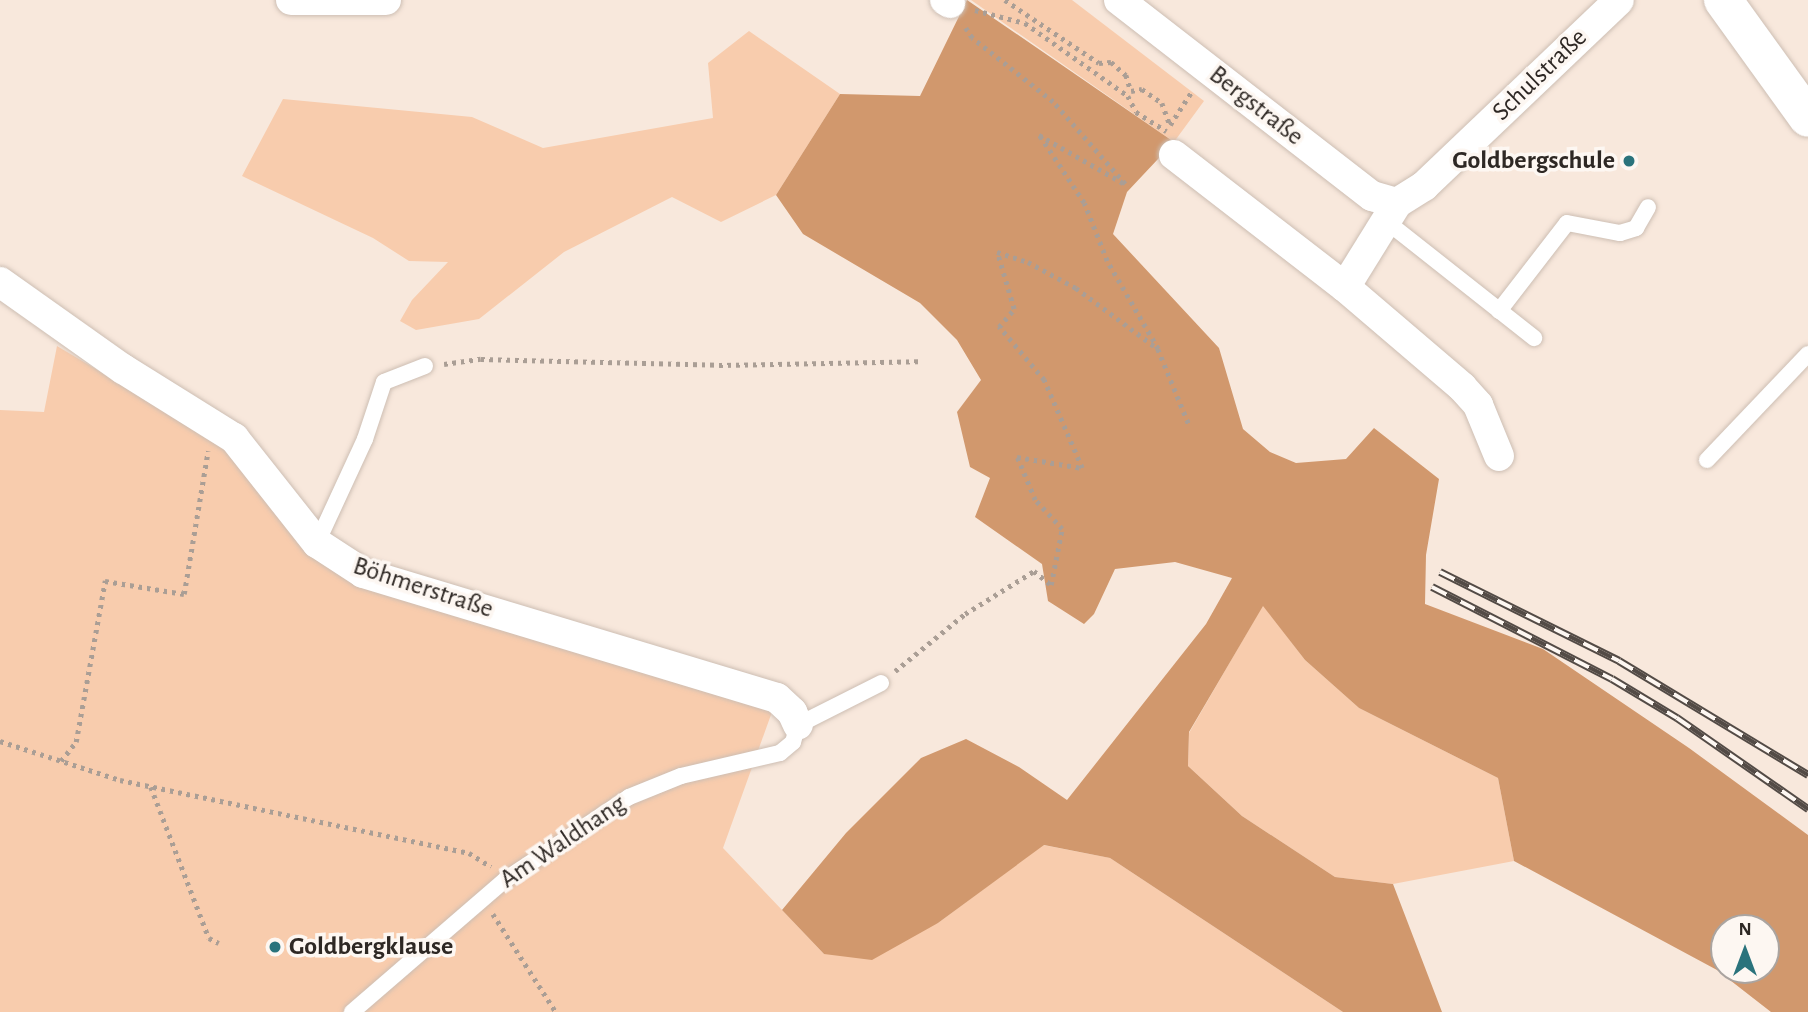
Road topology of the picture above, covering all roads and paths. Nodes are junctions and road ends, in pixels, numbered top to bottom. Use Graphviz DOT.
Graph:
graph roads {
  1 [pos="291,0"];
  2 [pos="386,0"];
  3 [pos="1005,0"];
  4 [pos="1119,0"];
  5 [pos="1619,0"];
  6 [pos="1723,0"];
  7 [pos="947,1"];
  8 [pos="1100,63"];
  9 [pos="1092,74"];
  10 [pos="1192,92"];
  11 [pos="1129,93"];
  12 [pos="1808,118"];
  13 [pos="1174,155"];
  14 [pos="1648,207"];
  15 [pos="1391,212"];
  16 [pos="0,284"];
  17 [pos="1345,287"];
  18 [pos="1499,311"];
  19 [pos="1534,338"];
  20 [pos="1158,349"];
  21 [pos="1808,354"];
  22 [pos="919,361"];
  23 [pos="425,366"];
  24 [pos="214,426"];
  25 [pos="1190,427"];
  26 [pos="1499,456"];
  27 [pos="1707,460"];
  28 [pos="317,543"];
  29 [pos="881,683"];
  30 [pos="798,725"];
  31 [pos="0,741"];
  32 [pos="61,761"];
  33 [pos="151,786"];
  34 [pos="505,880"];
  35 [pos="483,898"];
  36 [pos="219,943"];
  37 [pos="352,1012"];
  38 [pos="556,1012"];
  1 -- 2 [label="street"];
  3 -- 8 [label="path"];
  4 -- 15 [label="street, Bergstraße"];
  5 -- 15 [label="street, Schulstraße"];
  6 -- 12 [label="street"];
  7 -- 9 [label="path"];
  7 -- 20 [label="path"];
  8 -- 9 [label="path"];
  8 -- 11 [label="path"];
  9 -- 11 [label="path"];
  10 -- 11 [label="path"];
  11 -- 13 [label="path"];
  13 -- 17 [label="street"];
  14 -- 18 [label="lane"];
  15 -- 17 [label="street"];
  15 -- 18 [label="lane"];
  16 -- 24 [label="street, Böhmerstraße"];
  17 -- 26 [label="street"];
  18 -- 19 [label="lane"];
  20 -- 25 [label="path"];
  20 -- 29 [label="path"];
  21 -- 27 [label="lane"];
  22 -- 23 [label="path"];
  23 -- 28 [label="lane"];
  24 -- 28 [label="street, Böhmerstraße"];
  24 -- 32 [label="path"];
  28 -- 30 [label="street, Böhmerstraße"];
  29 -- 30 [label="lane"];
  30 -- 34 [label="lane, Am Waldhang"];
  31 -- 32 [label="path"];
  32 -- 33 [label="path"];
  33 -- 34 [label="path"];
  33 -- 36 [label="path"];
  34 -- 35 [label="lane, Am Waldhang"];
  35 -- 37 [label="lane, Am Waldhang"];
  35 -- 38 [label="path"];
}
